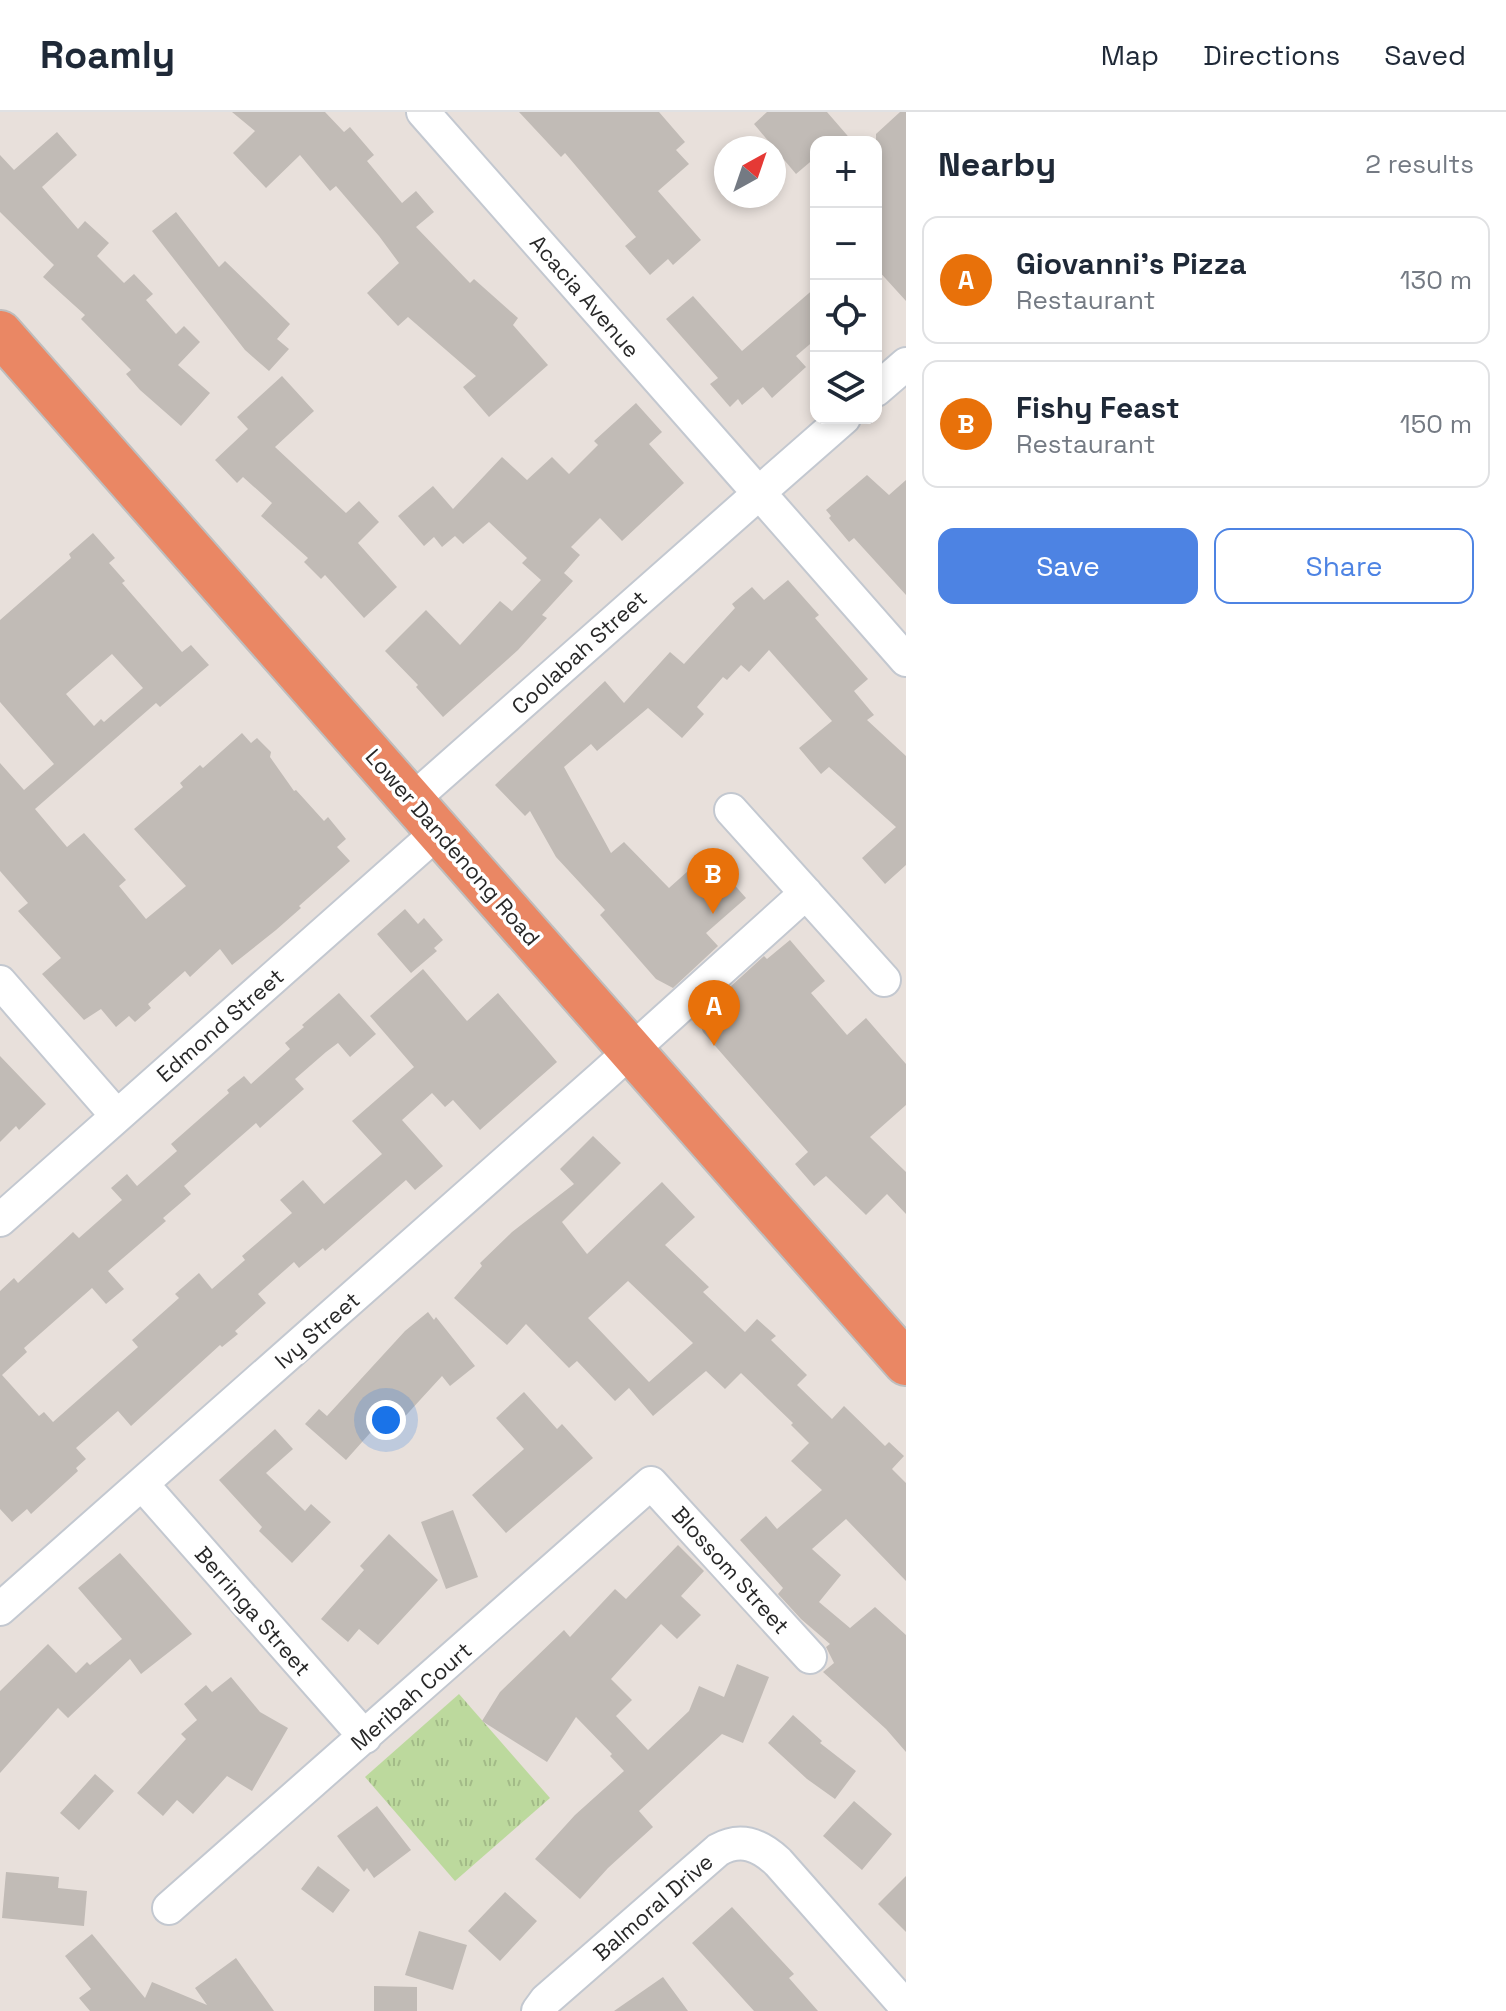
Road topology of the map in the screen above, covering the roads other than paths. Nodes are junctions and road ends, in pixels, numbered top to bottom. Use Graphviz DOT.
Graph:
graph roads {
  1 [pos="423,112"];
  2 [pos="0,333"];
  3 [pos="906,364"];
  4 [pos="882,385"];
  5 [pos="837,424"];
  6 [pos="759,493"];
  7 [pos="906,660"];
  8 [pos="731,810"];
  9 [pos="425,816"];
  10 [pos="806,893"];
  11 [pos="884,980"];
  12 [pos="0,982"];
  13 [pos="631,1049"];
  14 [pos="117,1116"];
  15 [pos="0,1220"];
  16 [pos="906,1363"];
  17 [pos="651,1483"];
  18 [pos="142,1484"];
  19 [pos="0,1609"];
  20 [pos="810,1657"];
  21 [pos="365,1737"];
  22 [pos="169,1908"];
  23 [pos="906,2007"];
  24 [pos="538,2011"];
  1 -- 6 [label="street, Acacia Avenue"];
  2 -- 9 [label="highway, Lower Dandenong Road"];
  3 -- 4 [label="street"];
  5 -- 6 [label="street, Coolabah Street"];
  6 -- 7 [label="street, Acacia Avenue"];
  6 -- 9 [label="street, Coolabah Street"];
  8 -- 10 [label="street"];
  9 -- 13 [label="highway, Lower Dandenong Road"];
  9 -- 14 [label="street, Edmond Street"];
  10 -- 11 [label="street"];
  10 -- 13 [label="street, Ivy Street"];
  12 -- 14 [label="street"];
  13 -- 16 [label="highway, Lower Dandenong Road"];
  13 -- 18 [label="street, Ivy Street"];
  14 -- 15 [label="street, Edmond Street"];
  17 -- 20 [label="street, Blossom Street"];
  17 -- 21 [label="street, Meribah Court"];
  18 -- 19 [label="street, Ivy Street"];
  18 -- 21 [label="street, Berringa Street"];
  21 -- 22 [label="street, Meribah Court"];
  23 -- 24 [label="street, Balmoral Drive"];
}
